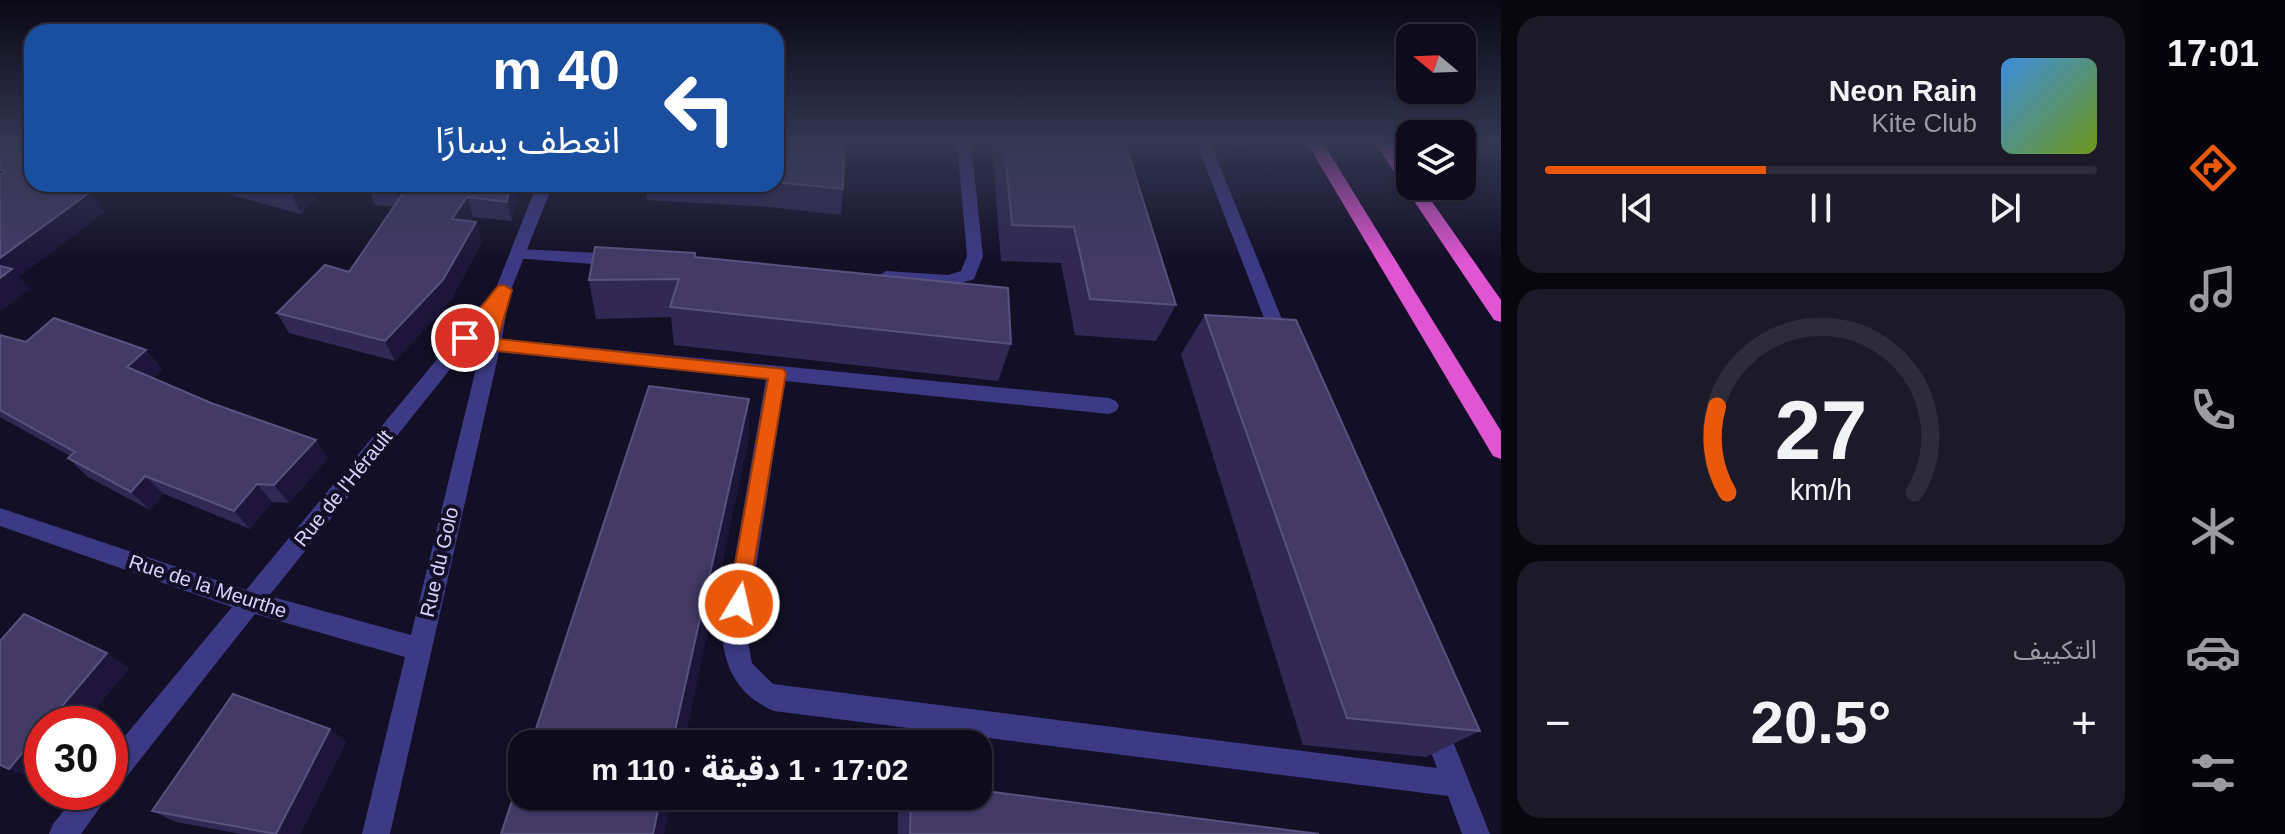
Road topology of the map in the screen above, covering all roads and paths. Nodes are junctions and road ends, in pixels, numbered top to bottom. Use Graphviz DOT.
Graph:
graph roads {
  1 [pos="968,182"];
  2 [pos="1219,182"];
  3 [pos="1339,182"];
  4 [pos="542,192"];
  5 [pos="1422,200"];
  6 [pos="519,254"];
  7 [pos="630,261"];
  8 [pos="869,276"];
  9 [pos="504,290"];
  10 [pos="1501,315"];
  11 [pos="488,344"];
  12 [pos="1293,369"];
  13 [pos="777,373"];
  14 [pos="1109,406"];
  15 [pos="1501,450"];
  16 [pos="0,517"];
  17 [pos="250,602"];
  18 [pos="419,649"];
  19 [pos="1428,710"];
  20 [pos="128,753"];
  21 [pos="1457,784"];
  22 [pos="82,810"];
  23 [pos="63,834"];
  24 [pos="376,834"];
  25 [pos="1476,834"];
  1 -- 8 [label="street"];
  2 -- 12 [label="street"];
  3 -- 15 [label="highway"];
  4 -- 6 [label="street, Rue de l'Hérault"];
  5 -- 10 [label="highway"];
  6 -- 7 [label="street"];
  6 -- 9 [label="street, Rue de l'Hérault"];
  9 -- 11 [label="street, Rue du Golo"];
  9 -- 17 [label="street, Rue de l'Hérault"];
  11 -- 13 [label="street"];
  11 -- 18 [label="street, Rue du Golo"];
  13 -- 14 [label="street"];
  13 -- 21 [label="street"];
  16 -- 17 [label="street, Rue de la Meurthe"];
  17 -- 18 [label="street, Rue de la Meurthe"];
  17 -- 20 [label="street, Rue de l'Hérault"];
  18 -- 24 [label="street, Rue du Golo"];
  19 -- 21 [label="street"];
  21 -- 25 [label="street"];
  22 -- 23 [label="street"];
}
